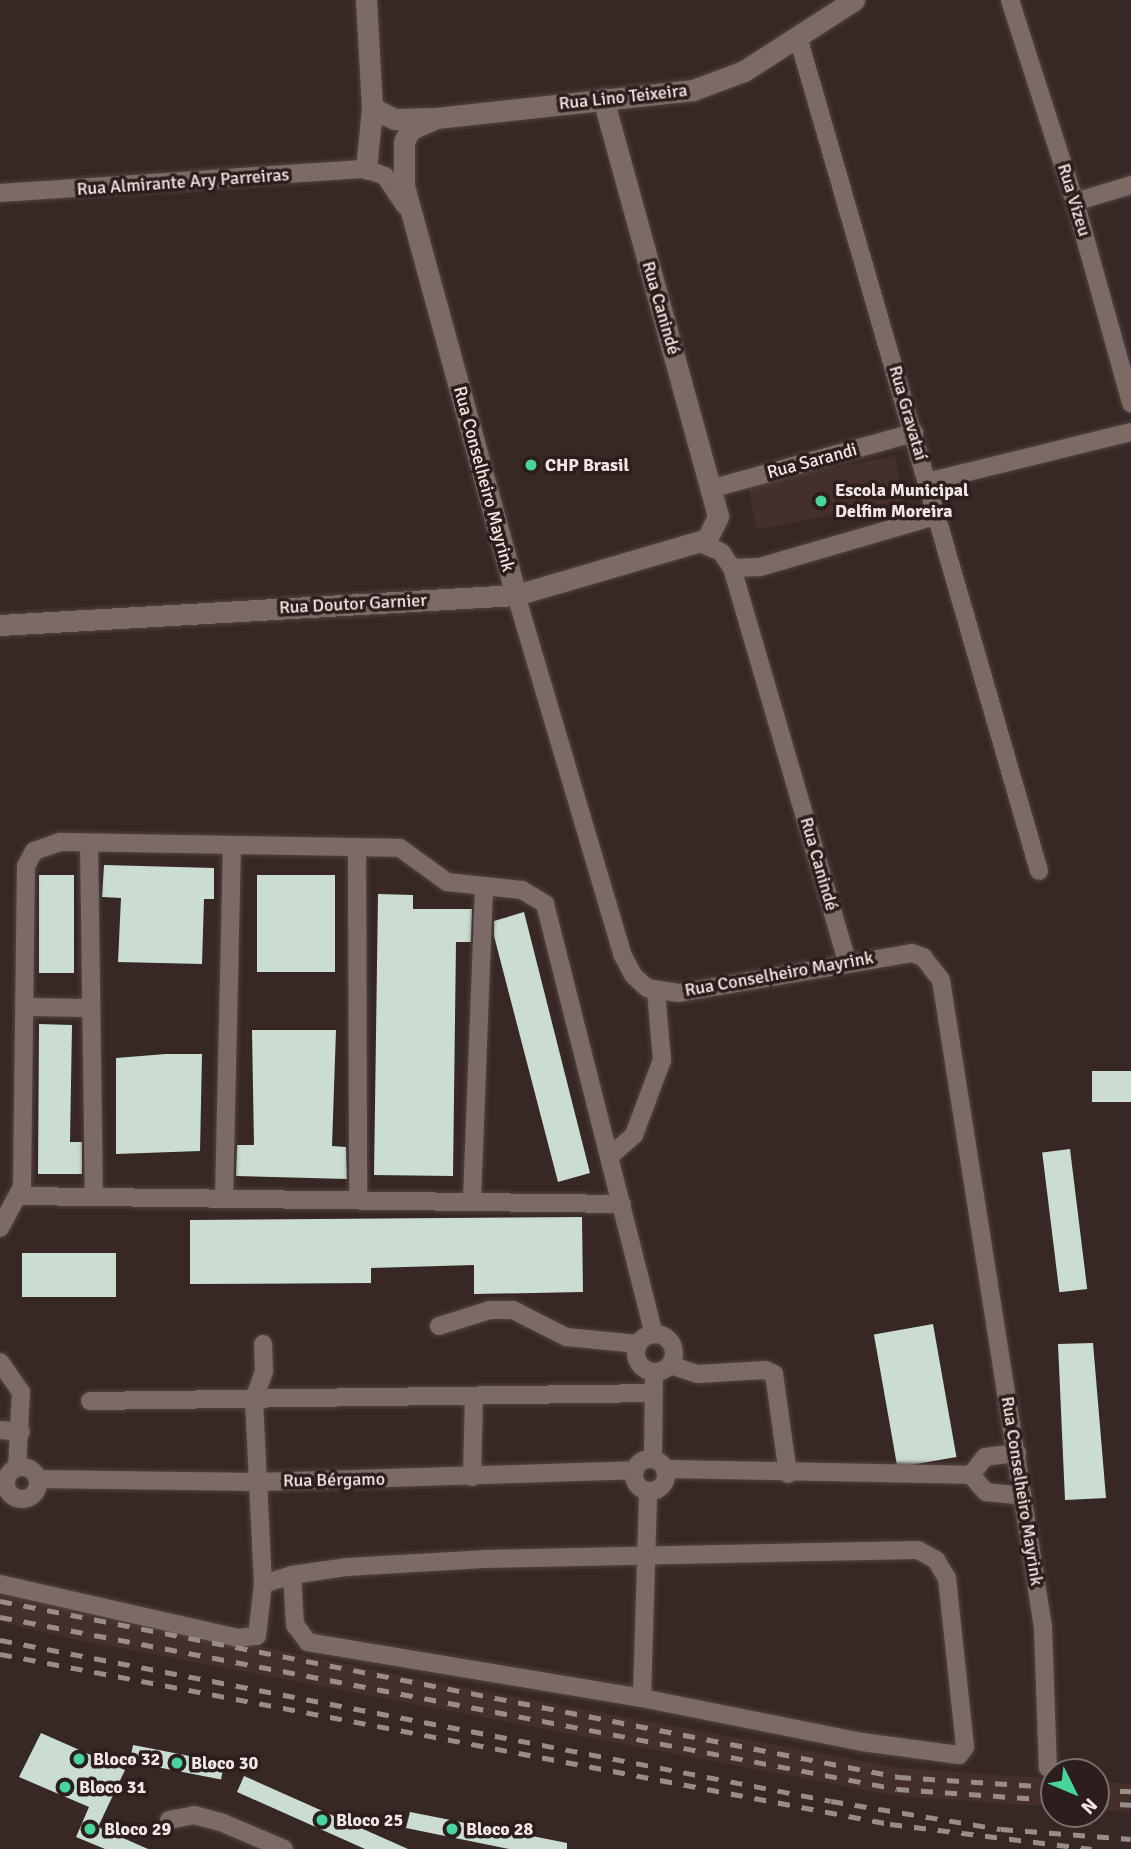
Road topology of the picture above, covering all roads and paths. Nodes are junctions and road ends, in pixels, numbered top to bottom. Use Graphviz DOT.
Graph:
graph roads {
  1 [pos="366,0"];
  2 [pos="854,0"];
  3 [pos="1010,0"];
  4 [pos="798,37"];
  5 [pos="603,99"];
  6 [pos="372,108"];
  7 [pos="436,118"];
  8 [pos="366,169"];
  9 [pos="1131,186"];
  10 [pos="0,193"];
  11 [pos="1075,202"];
  12 [pos="415,228"];
  13 [pos="1131,403"];
  14 [pos="1131,432"];
  15 [pos="914,433"];
  16 [pos="928,482"];
  17 [pos="710,489"];
  18 [pos="936,516"];
  19 [pos="699,543"];
  20 [pos="732,568"];
  21 [pos="760,568"];
  22 [pos="738,590"];
  23 [pos="516,594"];
  24 [pos="0,625"];
  25 [pos="89,843"];
  26 [pos="232,845"];
  27 [pos="357,848"];
  28 [pos="1039,871"];
  29 [pos="484,887"];
  30 [pos="847,960"];
  31 [pos="656,991"];
  32 [pos="24,1007"];
  33 [pos="91,1007"];
  34 [pos="610,1156"];
  35 [pos="20,1196"];
  36 [pos="94,1197"];
  37 [pos="224,1198"];
  38 [pos="358,1199"];
  39 [pos="472,1200"];
  40 [pos="622,1204"];
  41 [pos="0,1228"];
  42 [pos="439,1326"];
  43 [pos="654,1334"];
  44 [pos="264,1344"];
  45 [pos="638,1344"];
  46 [pos="0,1362"];
  47 [pos="662,1368"];
  48 [pos="653,1393"];
  49 [pos="474,1396"];
  50 [pos="254,1399"];
  51 [pos="90,1401"];
  52 [pos="0,1430"];
  53 [pos="21,1432"];
  54 [pos="1017,1453"];
  55 [pos="646,1466"];
  56 [pos="788,1474"];
  57 [pos="10,1475"];
  58 [pos="971,1475"];
  59 [pos="472,1477"];
  60 [pos="41,1482"];
  61 [pos="258,1482"];
  62 [pos="1023,1496"];
  63 [pos="649,1555"];
  64 [pos="292,1574"];
  65 [pos="0,1584"];
  66 [pos="263,1584"];
  67 [pos="642,1698"];
  68 [pos="1048,1758"];
  69 [pos="169,1820"];
  70 [pos="284,1849"];
  1 -- 6 [label="main road"];
  2 -- 4 [label="main road, Rua Lino Teixeira"];
  3 -- 11 [label="street, Rua Vizeu"];
  4 -- 5 [label="main road, Rua Lino Teixeira"];
  4 -- 15 [label="street, Rua Gravataí"];
  5 -- 7 [label="main road, Rua Lino Teixeira"];
  5 -- 17 [label="main road, Rua Canindé"];
  6 -- 7 [label="main road, Rua Lino Teixeira"];
  6 -- 8 [label="main road"];
  7 -- 12 [label="main road"];
  8 -- 10 [label="street, Rua Almirante Ary Parreiras"];
  8 -- 12 [label="street, Rua Conselheiro Mayrink"];
  9 -- 11 [label="street"];
  11 -- 13 [label="street, Rua Vizeu"];
  12 -- 23 [label="main road, Rua Conselheiro Mayrink"];
  14 -- 16 [label="street"];
  15 -- 16 [label="street, Rua Gravataí"];
  15 -- 17 [label="street, Rua Sarandi"];
  16 -- 18 [label="street, Rua Gravataí"];
  17 -- 19 [label="main road, Rua Canindé"];
  18 -- 21 [label="street"];
  18 -- 28 [label="street, Rua Gravataí"];
  19 -- 20 [label="street"];
  19 -- 23 [label="main road, Rua Doutor Garnier"];
  20 -- 21 [label="street"];
  20 -- 22 [label="street, Rua Canindé"];
  21 -- 22 [label="street"];
  22 -- 30 [label="street, Rua Canindé"];
  23 -- 24 [label="main road, Rua Doutor Garnier"];
  23 -- 31 [label="street, Rua Conselheiro Mayrink"];
  25 -- 26 [label="street"];
  25 -- 32 [label="street"];
  25 -- 33 [label="street"];
  26 -- 27 [label="street"];
  26 -- 37 [label="street"];
  27 -- 29 [label="street"];
  27 -- 38 [label="street"];
  29 -- 34 [label="street"];
  29 -- 39 [label="street"];
  30 -- 31 [label="street, Rua Conselheiro Mayrink"];
  30 -- 54 [label="street, Rua Conselheiro Mayrink"];
  31 -- 34 [label="street"];
  32 -- 33 [label="street"];
  32 -- 35 [label="street"];
  33 -- 36 [label="street"];
  34 -- 40 [label="street"];
  35 -- 36 [label="street"];
  35 -- 41 [label="street"];
  36 -- 37 [label="street"];
  37 -- 38 [label="street"];
  38 -- 39 [label="street"];
  39 -- 40 [label="street"];
  40 -- 43 [label="street"];
  42 -- 45 [label="street"];
  43 -- 45 [label="street"];
  43 -- 47 [label="street"];
  44 -- 50 [label="street"];
  45 -- 47 [label="street"];
  46 -- 53 [label="street"];
  47 -- 48 [label="street"];
  47 -- 56 [label="street"];
  48 -- 49 [label="street"];
  48 -- 55 [label="street"];
  49 -- 50 [label="street"];
  49 -- 59 [label="street"];
  50 -- 51 [label="street"];
  50 -- 61 [label="street"];
  52 -- 53 [label="street"];
  53 -- 57 [label="street"];
  54 -- 58 [label="street"];
  54 -- 62 [label="street, Rua Conselheiro Mayrink"];
  55 -- 56 [label="street, Rua Bérgamo"];
  55 -- 59 [label="street, Rua Bérgamo"];
  55 -- 63 [label="street"];
  56 -- 58 [label="street, Rua Bérgamo"];
  57 -- 60 [label="street"];
  57 -- 60 [label="street, Rua Bérgamo"];
  58 -- 62 [label="street"];
  59 -- 61 [label="street, Rua Bérgamo"];
  60 -- 61 [label="street, Rua Bérgamo"];
  61 -- 66 [label="street"];
  62 -- 68 [label="street, Rua Conselheiro Mayrink"];
  63 -- 64 [label="street"];
  63 -- 67 [label="street"];
  63 -- 67 [label="street"];
  64 -- 66 [label="street"];
  64 -- 67 [label="street"];
  65 -- 66 [label="street"];
  69 -- 70 [label="street"];
}
